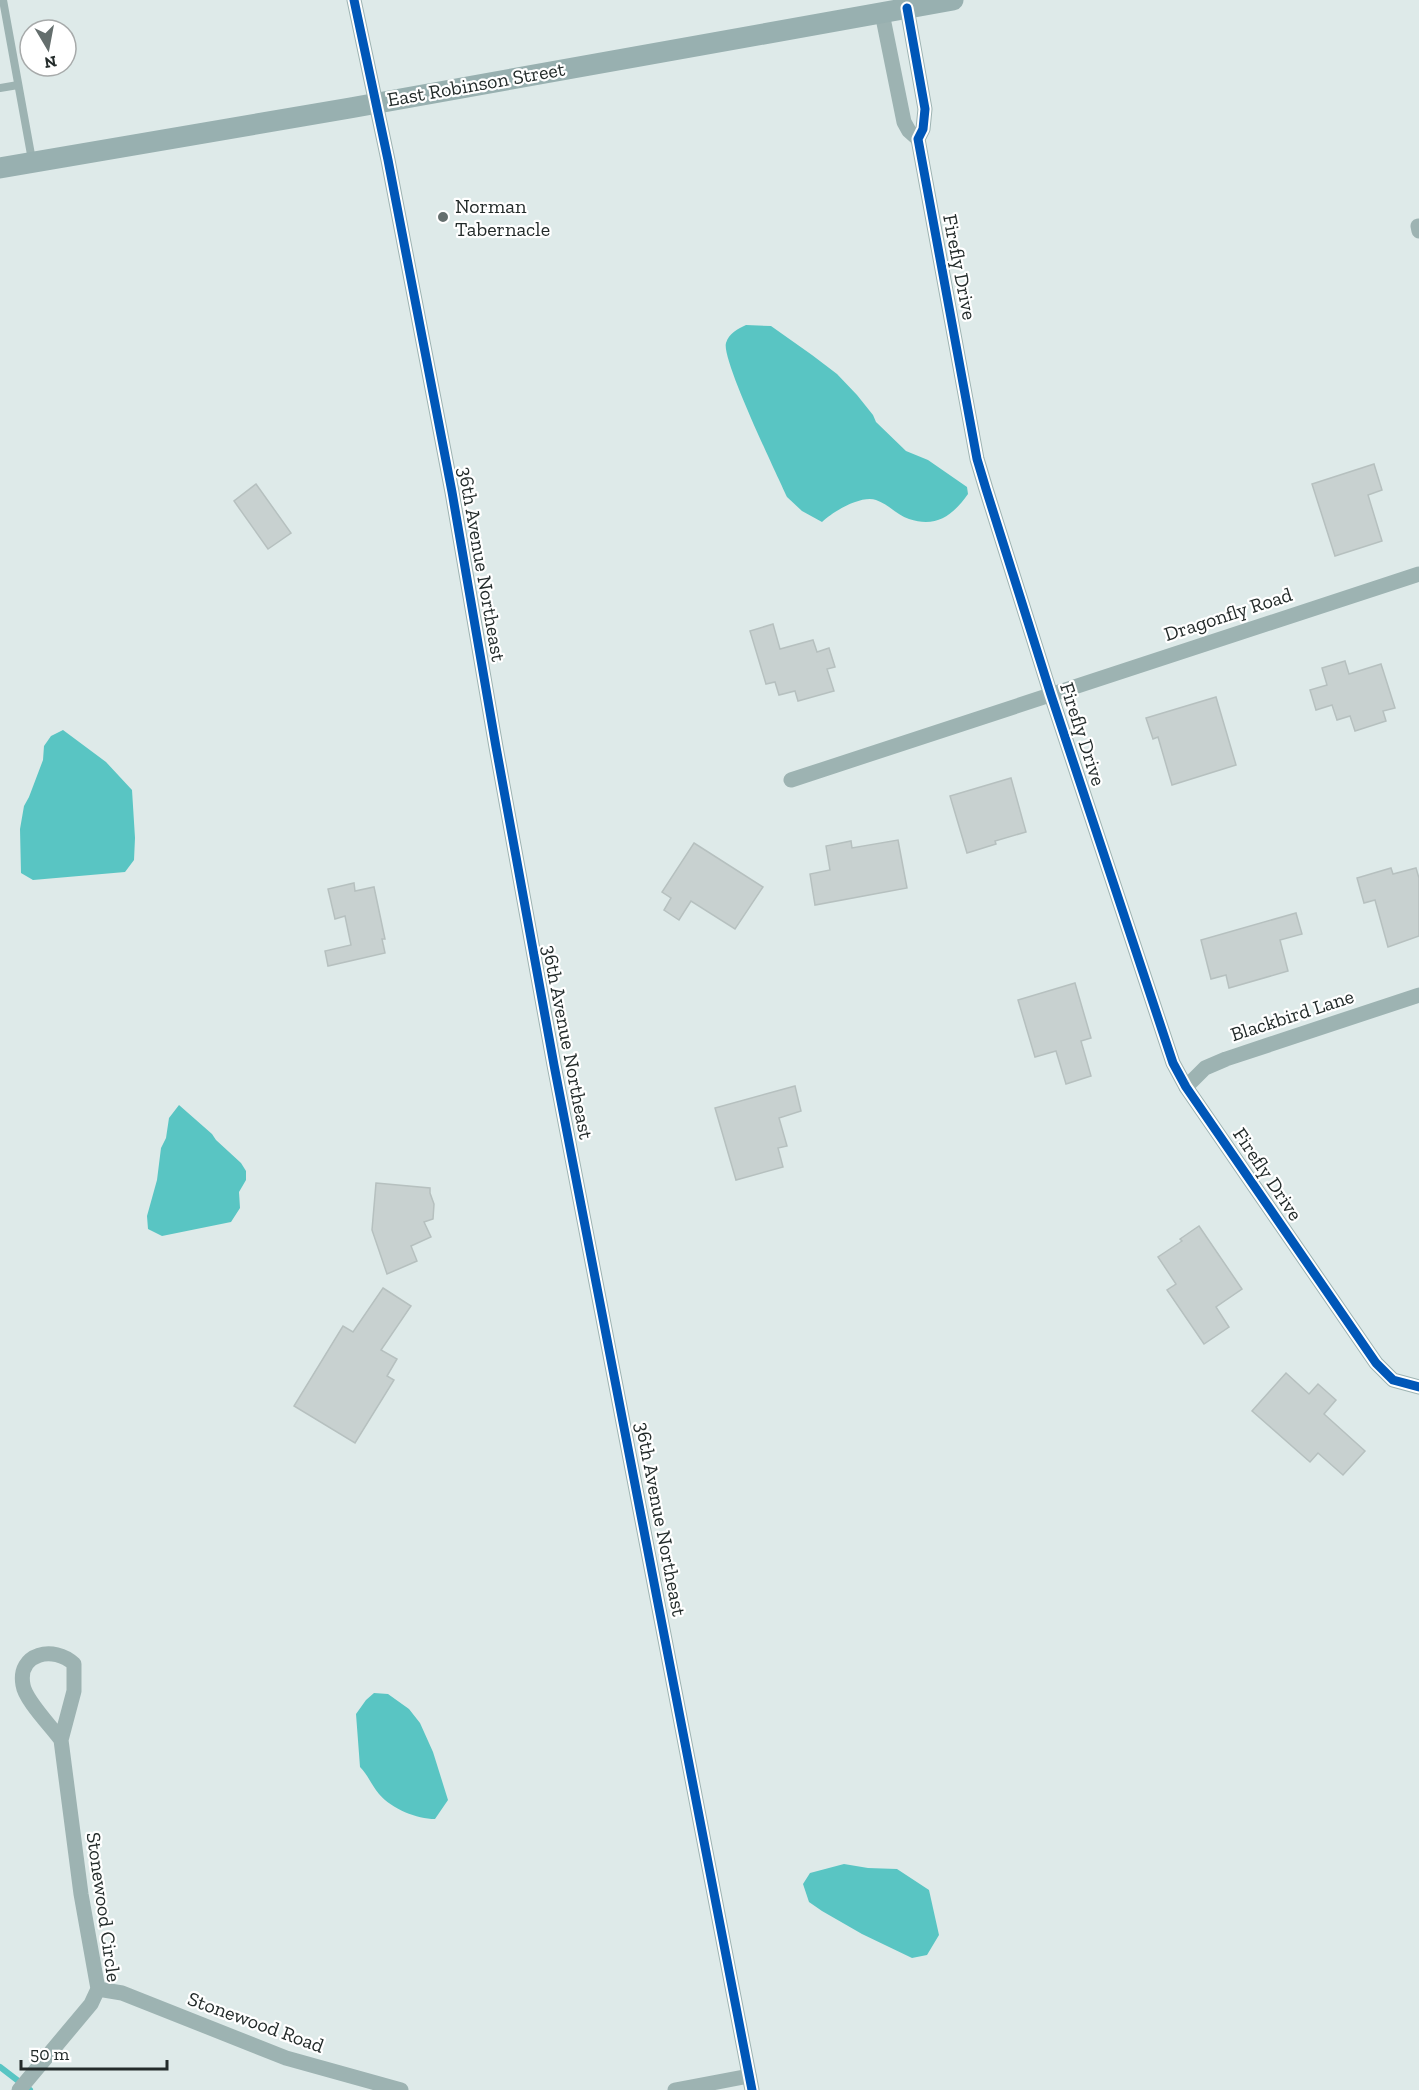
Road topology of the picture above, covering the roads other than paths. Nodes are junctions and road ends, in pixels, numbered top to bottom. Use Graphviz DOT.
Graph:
graph roads {
  1 [pos="3,0"];
  2 [pos="354,0"];
  3 [pos="953,0"];
  4 [pos="907,8"];
  5 [pos="882,13"];
  6 [pos="18,85"];
  7 [pos="0,88"];
  8 [pos="374,103"];
  9 [pos="918,139"];
  10 [pos="32,162"];
  11 [pos="0,168"];
  12 [pos="1418,226"];
  13 [pos="1419,231"];
  14 [pos="1419,574"];
  15 [pos="1051,694"];
  16 [pos="791,780"];
  17 [pos="1419,995"];
  18 [pos="1186,1087"];
  19 [pos="1419,1387"];
  20 [pos="61,1740"];
  21 [pos="98,1989"];
  22 [pos="750,2083"];
  23 [pos="20,2090"];
  24 [pos="401,2090"];
  25 [pos="675,2090"];
  1 -- 6 [label="lane"];
  2 -- 8 [label="street, 36th Avenue Northeast"];
  3 -- 4 [label="street, East Robinson Street"];
  4 -- 5 [label="street, East Robinson Street"];
  4 -- 9 [label="street, Firefly Drive"];
  5 -- 8 [label="street, East Robinson Street"];
  5 -- 9 [label="street, Firefly Drive"];
  6 -- 7 [label="lane"];
  6 -- 10 [label="lane"];
  8 -- 10 [label="street, East Robinson Street"];
  8 -- 22 [label="street, 36th Avenue Northeast"];
  9 -- 15 [label="street, Firefly Drive"];
  10 -- 11 [label="street, East Robinson Street"];
  12 -- 13 [label="street"];
  14 -- 15 [label="street, Dragonfly Road"];
  15 -- 16 [label="street, Dragonfly Road"];
  15 -- 18 [label="street, Firefly Drive"];
  17 -- 18 [label="street, Blackbird Lane"];
  18 -- 19 [label="street, Firefly Drive"];
  20 -- 20 [label="street, Stonewood Circle"];
  20 -- 21 [label="street, Stonewood Circle"];
  21 -- 23 [label="street, Stonewood Circle"];
  21 -- 24 [label="street, Stonewood Road"];
  22 -- 25 [label="street"];
}
